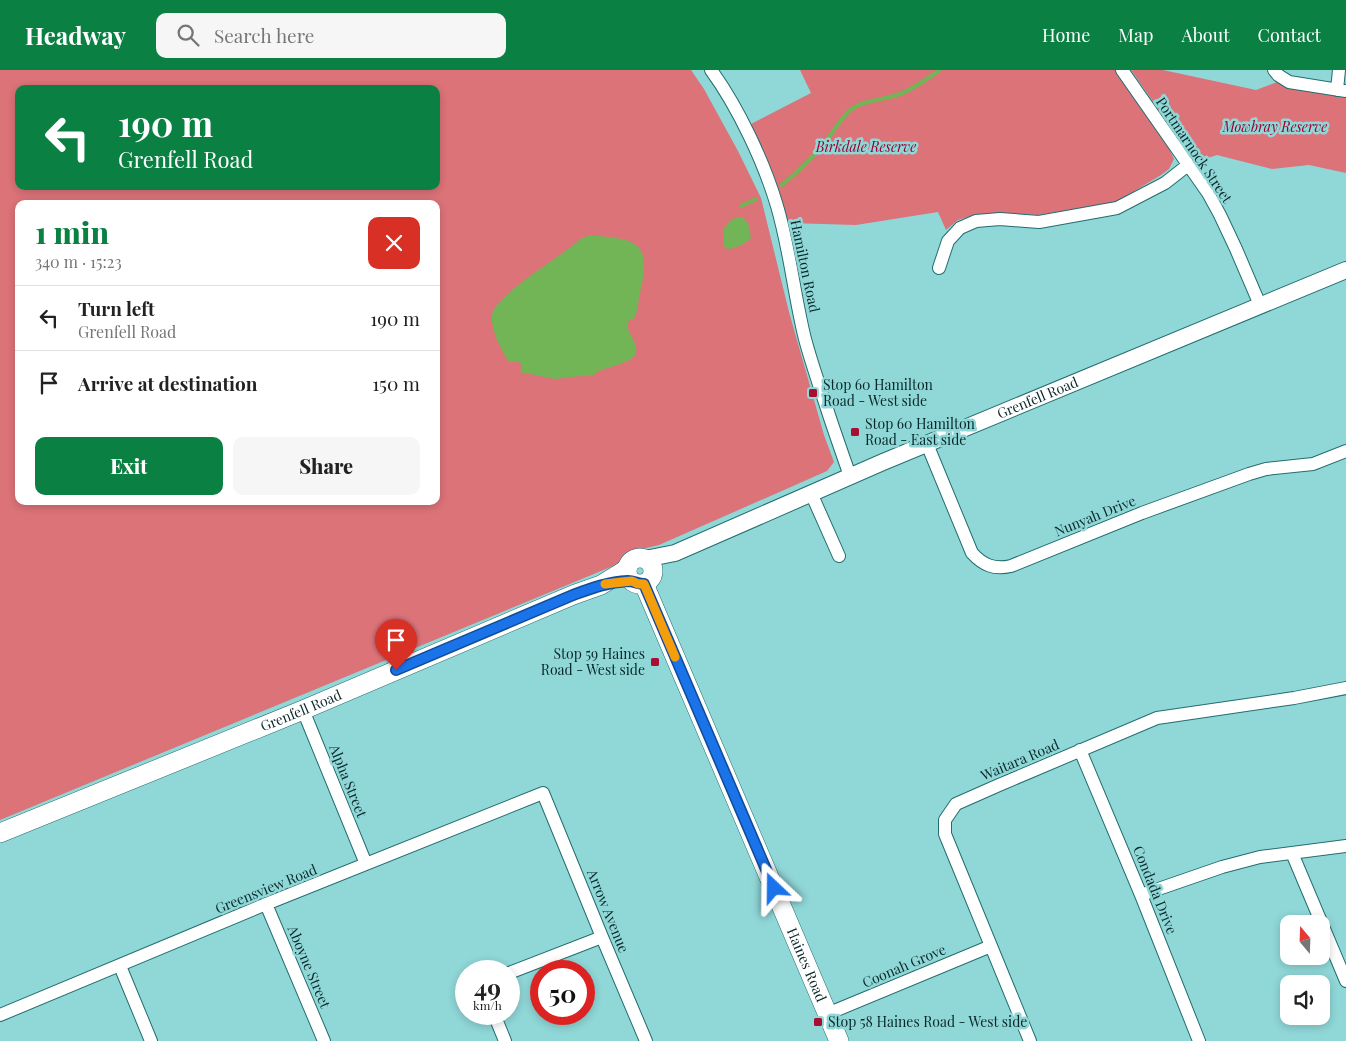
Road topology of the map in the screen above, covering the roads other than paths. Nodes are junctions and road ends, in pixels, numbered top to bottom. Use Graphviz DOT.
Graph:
graph roads {
  1 [pos="711,70"];
  2 [pos="1122,70"];
  3 [pos="1274,70"];
  4 [pos="1339,70"];
  5 [pos="1342,90"];
  6 [pos="1188,165"];
  7 [pos="939,268"];
  8 [pos="1346,270"];
  9 [pos="1260,306"];
  10 [pos="926,444"];
  11 [pos="1346,451"];
  12 [pos="850,476"];
  13 [pos="811,493"];
  14 [pos="840,556"];
  15 [pos="640,573"];
  16 [pos="1346,688"];
  17 [pos="303,710"];
  18 [pos="1080,750"];
  19 [pos="543,793"];
  20 [pos="0,832"];
  21 [pos="1346,846"];
  22 [pos="1292,853"];
  23 [pos="366,864"];
  24 [pos="1141,895"];
  25 [pos="266,904"];
  26 [pos="602,937"];
  27 [pos="991,946"];
  28 [pos="120,966"];
  29 [pos="520,969"];
  30 [pos="1346,982"];
  31 [pos="828,1014"];
  32 [pos="0,1015"];
  33 [pos="498,1025"];
  34 [pos="151,1041"];
  35 [pos="324,1041"];
  36 [pos="505,1041"];
  37 [pos="646,1041"];
  38 [pos="839,1041"];
  39 [pos="1030,1041"];
  40 [pos="1199,1041"];
  1 -- 12 [label="street, Hamilton Road"];
  2 -- 6 [label="street, Portmarnock Street"];
  3 -- 5 [label="street"];
  4 -- 5 [label="street"];
  6 -- 7 [label="street"];
  6 -- 9 [label="street, Portmarnock Street"];
  8 -- 9 [label="street, Grenfell Road"];
  9 -- 10 [label="street, Grenfell Road"];
  10 -- 11 [label="street, Nunyah Drive"];
  10 -- 12 [label="street, Grenfell Road"];
  12 -- 13 [label="street, Grenfell Road"];
  13 -- 14 [label="street"];
  13 -- 15 [label="street, Grenfell Road"];
  15 -- 17 [label="main road, Grenfell Road"];
  15 -- 31 [label="main road, Haines Road"];
  16 -- 18 [label="street, Waitara Road"];
  17 -- 20 [label="main road, Grenfell Road"];
  17 -- 23 [label="street, Alpha Street"];
  18 -- 24 [label="street, Condada Drive"];
  18 -- 27 [label="street, Waitara Road"];
  19 -- 23 [label="street, Greensview Road"];
  19 -- 26 [label="street, Arrow Avenue"];
  21 -- 22 [label="street"];
  22 -- 24 [label="street"];
  22 -- 30 [label="street"];
  23 -- 25 [label="street, Greensview Road"];
  24 -- 40 [label="street, Condada Drive"];
  25 -- 28 [label="street, Greensview Road"];
  25 -- 35 [label="street, Aboyne Street"];
  26 -- 29 [label="street"];
  26 -- 37 [label="street, Arrow Avenue"];
  27 -- 31 [label="street, Coonah Grove"];
  27 -- 39 [label="street, Waitara Road"];
  28 -- 32 [label="street, Greensview Road"];
  28 -- 34 [label="street"];
  31 -- 38 [label="main road, Haines Road"];
  33 -- 36 [label="street"];
}
